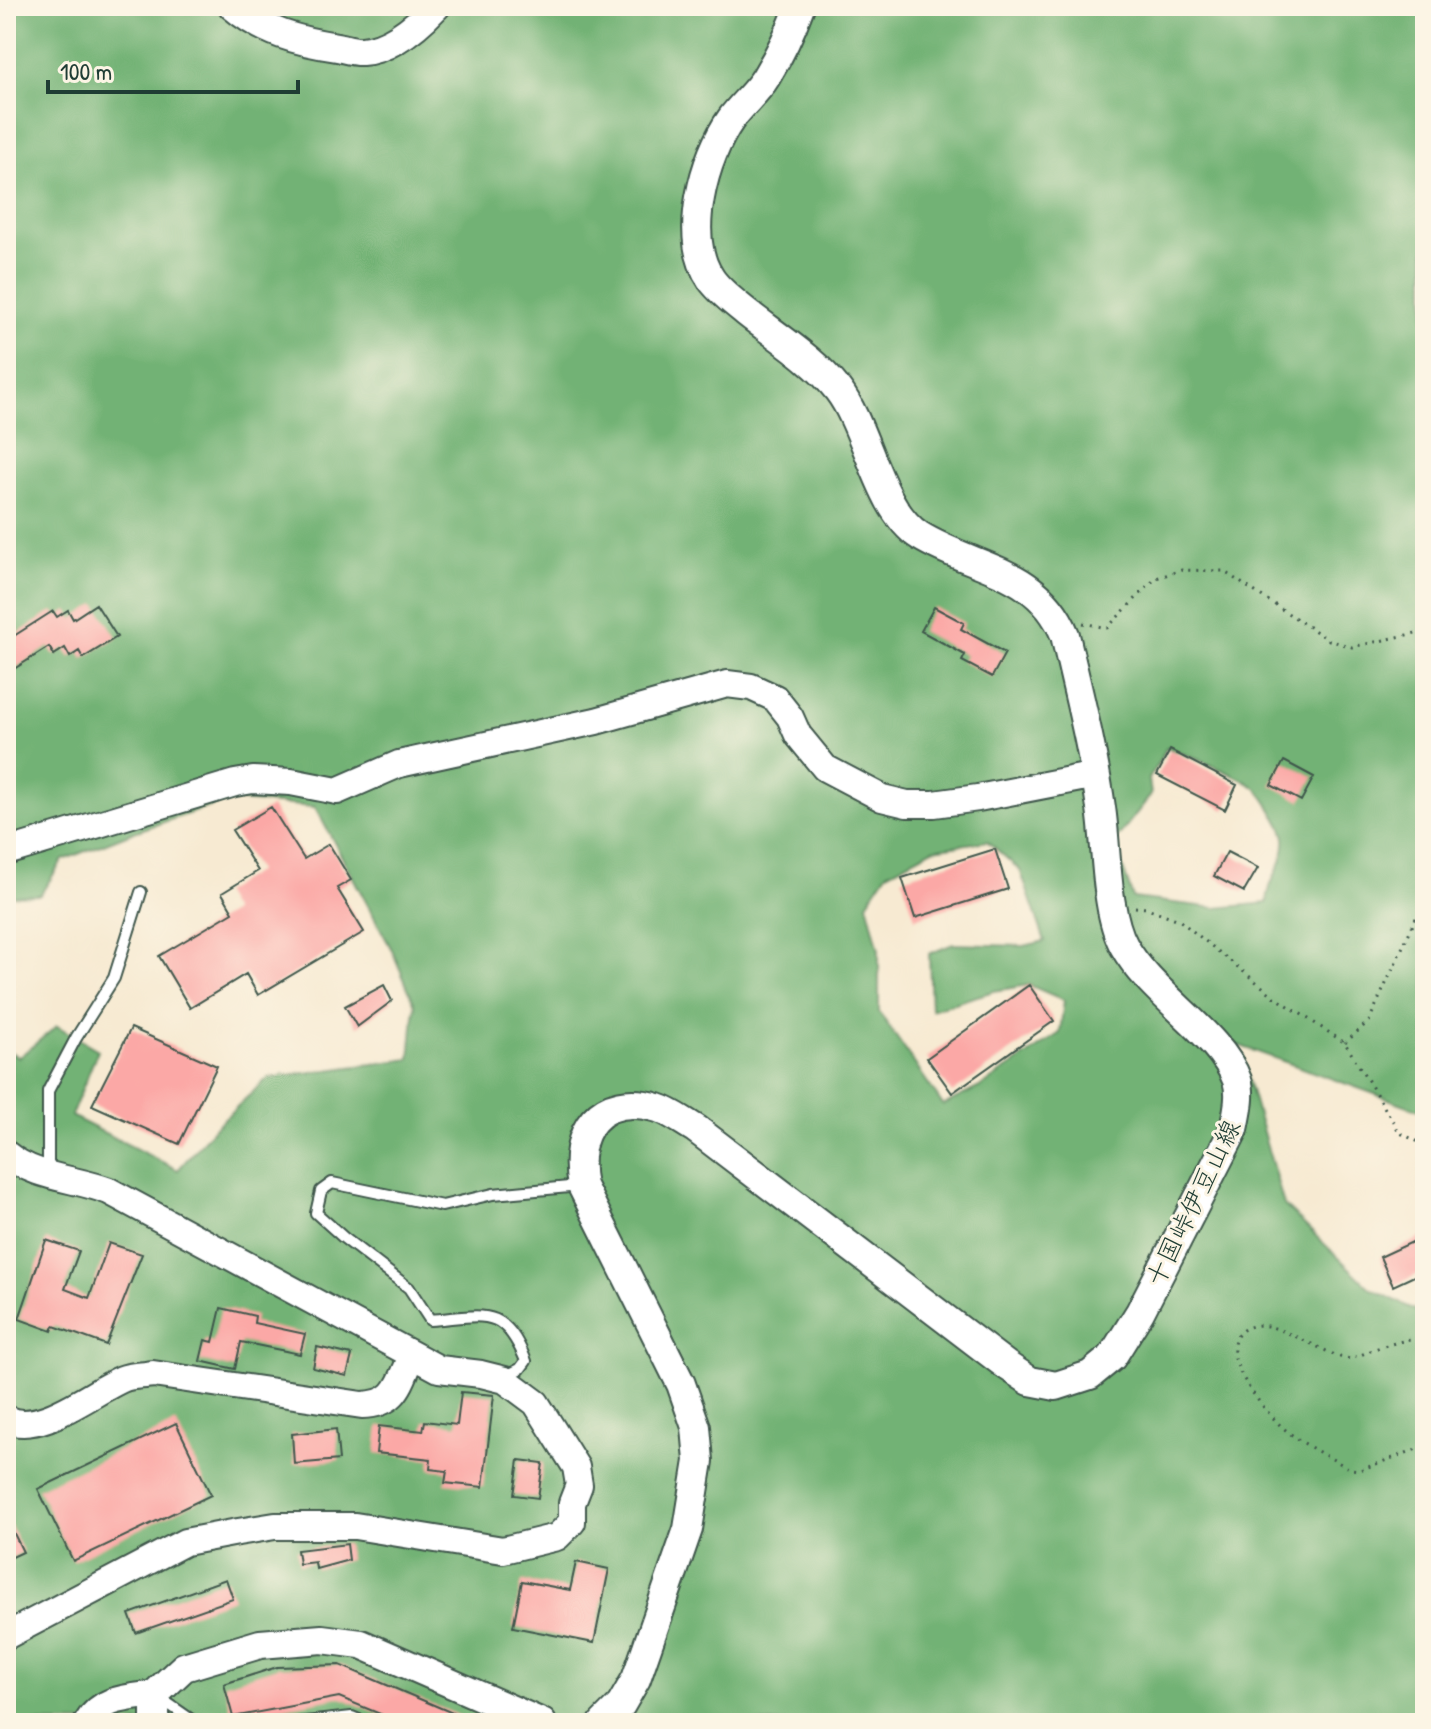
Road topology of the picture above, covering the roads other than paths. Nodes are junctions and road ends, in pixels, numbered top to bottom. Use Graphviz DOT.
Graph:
graph roads {
  1 [pos="233,6"];
  2 [pos="436,6"];
  3 [pos="800,6"];
  4 [pos="1096,775"];
  5 [pos="6,852"];
  6 [pos="141,892"];
  7 [pos="6,1154"];
  8 [pos="48,1175"];
  9 [pos="582,1186"];
  10 [pos="412,1356"];
  11 [pos="500,1379"];
  12 [pos="6,1419"];
  13 [pos="6,1636"];
  14 [pos="155,1694"];
  15 [pos="87,1723"];
  16 [pos="155,1723"];
  17 [pos="196,1723"];
  18 [pos="296,1723"];
  19 [pos="366,1723"];
  20 [pos="542,1723"];
  21 [pos="603,1723"];
  1 -- 2 [label="main road"];
  3 -- 4 [label="main road, 十国峠伊豆山線"];
  4 -- 5 [label="street"];
  4 -- 9 [label="main road, 十国峠伊豆山線"];
  6 -- 8 [label="lane"];
  7 -- 8 [label="street"];
  8 -- 10 [label="street"];
  9 -- 11 [label="lane"];
  9 -- 21 [label="main road, 十国峠伊豆山線"];
  10 -- 11 [label="street"];
  10 -- 12 [label="street"];
  11 -- 13 [label="street"];
  14 -- 15 [label="street"];
  14 -- 16 [label="main road"];
  14 -- 17 [label="lane"];
  14 -- 20 [label="main road"];
  18 -- 19 [label="lane"];
}
